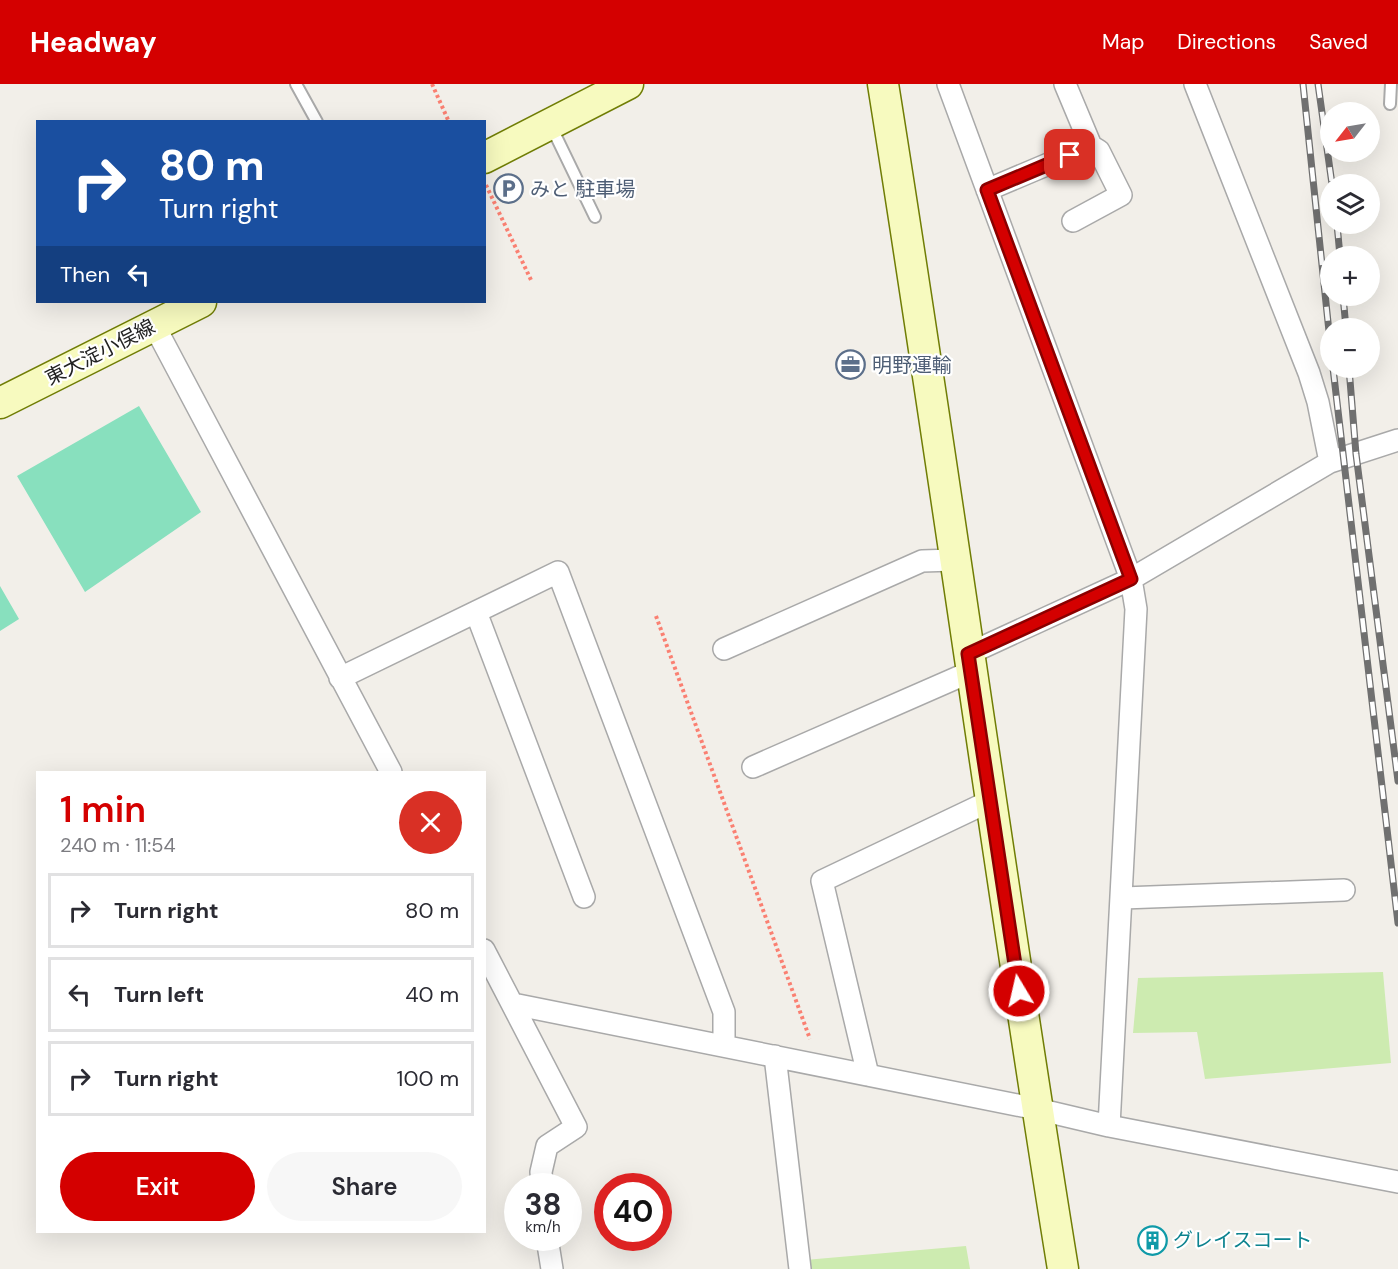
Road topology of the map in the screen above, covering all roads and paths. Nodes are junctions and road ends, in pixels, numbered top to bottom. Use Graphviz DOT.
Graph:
graph roads {
  1 [pos="296,84"];
  2 [pos="432,84"];
  3 [pos="628,84"];
  4 [pos="883,84"];
  5 [pos="948,84"];
  6 [pos="1065,84"];
  7 [pos="1196,84"];
  8 [pos="1391,84"];
  9 [pos="1390,104"];
  10 [pos="316,120"];
  11 [pos="448,120"];
  12 [pos="550,123"];
  13 [pos="1091,146"];
  14 [pos="486,157"];
  15 [pos="486,185"];
  16 [pos="987,190"];
  17 [pos="595,217"];
  18 [pos="1072,220"];
  19 [pos="531,280"];
  20 [pos="199,303"];
  21 [pos="154,325"];
  22 [pos="0,403"];
  23 [pos="1398,440"];
  24 [pos="1330,462"];
  25 [pos="954,560"];
  26 [pos="1131,579"];
  27 [pos="476,612"];
  28 [pos="657,616"];
  29 [pos="724,650"];
  30 [pos="969,663"];
  31 [pos="340,678"];
  32 [pos="753,767"];
  33 [pos="390,771"];
  34 [pos="990,801"];
  35 [pos="1344,890"];
  36 [pos="584,897"];
  37 [pos="1123,898"];
  38 [pos="486,954"];
  39 [pos="513,1004"];
  40 [pos="723,1046"];
  41 [pos="775,1056"];
  42 [pos="820,1065"];
  43 [pos="868,1075"];
  44 [pos="1037,1109"];
  45 [pos="1109,1126"];
  46 [pos="541,1173"];
  47 [pos="1398,1182"];
  48 [pos="549,1251"];
  49 [pos="552,1269"];
  50 [pos="800,1269"];
  51 [pos="1063,1269"];
  1 -- 10 [label="lane"];
  2 -- 11 [label="path"];
  3 -- 12 [label="street"];
  4 -- 25 [label="street"];
  5 -- 16 [label="street"];
  6 -- 13 [label="street"];
  7 -- 24 [label="street"];
  8 -- 9 [label="lane"];
  12 -- 14 [label="street"];
  12 -- 17 [label="lane"];
  13 -- 16 [label="street"];
  13 -- 18 [label="street"];
  15 -- 19 [label="path"];
  16 -- 26 [label="street"];
  20 -- 21 [label="street, 東大淀小俣線"];
  21 -- 22 [label="street, 東大淀小俣線"];
  21 -- 31 [label="street"];
  23 -- 24 [label="street"];
  24 -- 26 [label="street"];
  25 -- 29 [label="street"];
  25 -- 30 [label="street"];
  26 -- 30 [label="street"];
  26 -- 37 [label="street"];
  27 -- 31 [label="street"];
  27 -- 36 [label="street"];
  27 -- 40 [label="street"];
  28 -- 42 [label="path"];
  30 -- 32 [label="street"];
  30 -- 34 [label="street"];
  31 -- 33 [label="street"];
  34 -- 43 [label="street"];
  34 -- 44 [label="street"];
  35 -- 37 [label="street"];
  37 -- 45 [label="street"];
  38 -- 39 [label="street"];
  39 -- 40 [label="street"];
  39 -- 46 [label="street"];
  40 -- 41 [label="street"];
  41 -- 42 [label="street"];
  41 -- 50 [label="street"];
  42 -- 43 [label="street"];
  43 -- 44 [label="street"];
  44 -- 45 [label="street"];
  44 -- 51 [label="street"];
  45 -- 47 [label="street"];
  48 -- 49 [label="street"];
}
